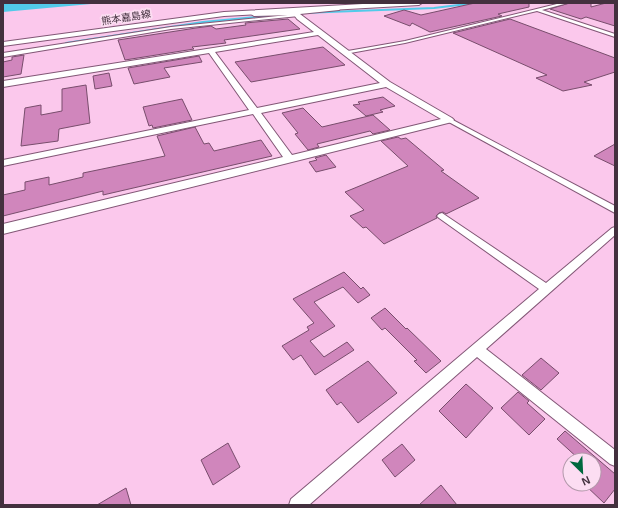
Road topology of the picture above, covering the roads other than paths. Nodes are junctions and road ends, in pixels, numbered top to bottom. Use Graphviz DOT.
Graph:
graph roads {
  1 [pos="419,3"];
  2 [pos="566,3"];
  3 [pos="355,6"];
  4 [pos="538,10"];
  5 [pos="240,13"];
  6 [pos="296,14"];
  7 [pos="320,33"];
  8 [pos="615,35"];
  9 [pos="3,44"];
  10 [pos="211,51"];
  11 [pos="344,52"];
  12 [pos="3,55"];
  13 [pos="3,84"];
  14 [pos="387,84"];
  15 [pos="255,110"];
  16 [pos="449,120"];
  17 [pos="290,159"];
  18 [pos="3,163"];
  19 [pos="615,210"];
  20 [pos="442,216"];
  21 [pos="3,229"];
  22 [pos="615,230"];
  23 [pos="547,289"];
  24 [pos="477,350"];
  25 [pos="615,459"];
  26 [pos="297,505"];
  1 -- 3 [label="main road, 熊本嘉島線"];
  2 -- 4 [label="street"];
  3 -- 5 [label="main road, 熊本嘉島線"];
  3 -- 6 [label="street"];
  4 -- 8 [label="street"];
  4 -- 11 [label="street"];
  5 -- 6 [label="street"];
  5 -- 9 [label="main road, 熊本嘉島線"];
  6 -- 7 [label="street"];
  6 -- 12 [label="street"];
  7 -- 10 [label="street"];
  7 -- 11 [label="street"];
  10 -- 13 [label="street"];
  10 -- 15 [label="street"];
  11 -- 14 [label="street"];
  14 -- 15 [label="street"];
  14 -- 16 [label="street"];
  15 -- 17 [label="street"];
  15 -- 18 [label="street"];
  16 -- 17 [label="street"];
  16 -- 19 [label="street"];
  17 -- 21 [label="street"];
  20 -- 23 [label="street"];
  22 -- 23 [label="street"];
  23 -- 24 [label="street"];
  24 -- 25 [label="street"];
  24 -- 26 [label="street"];
}
